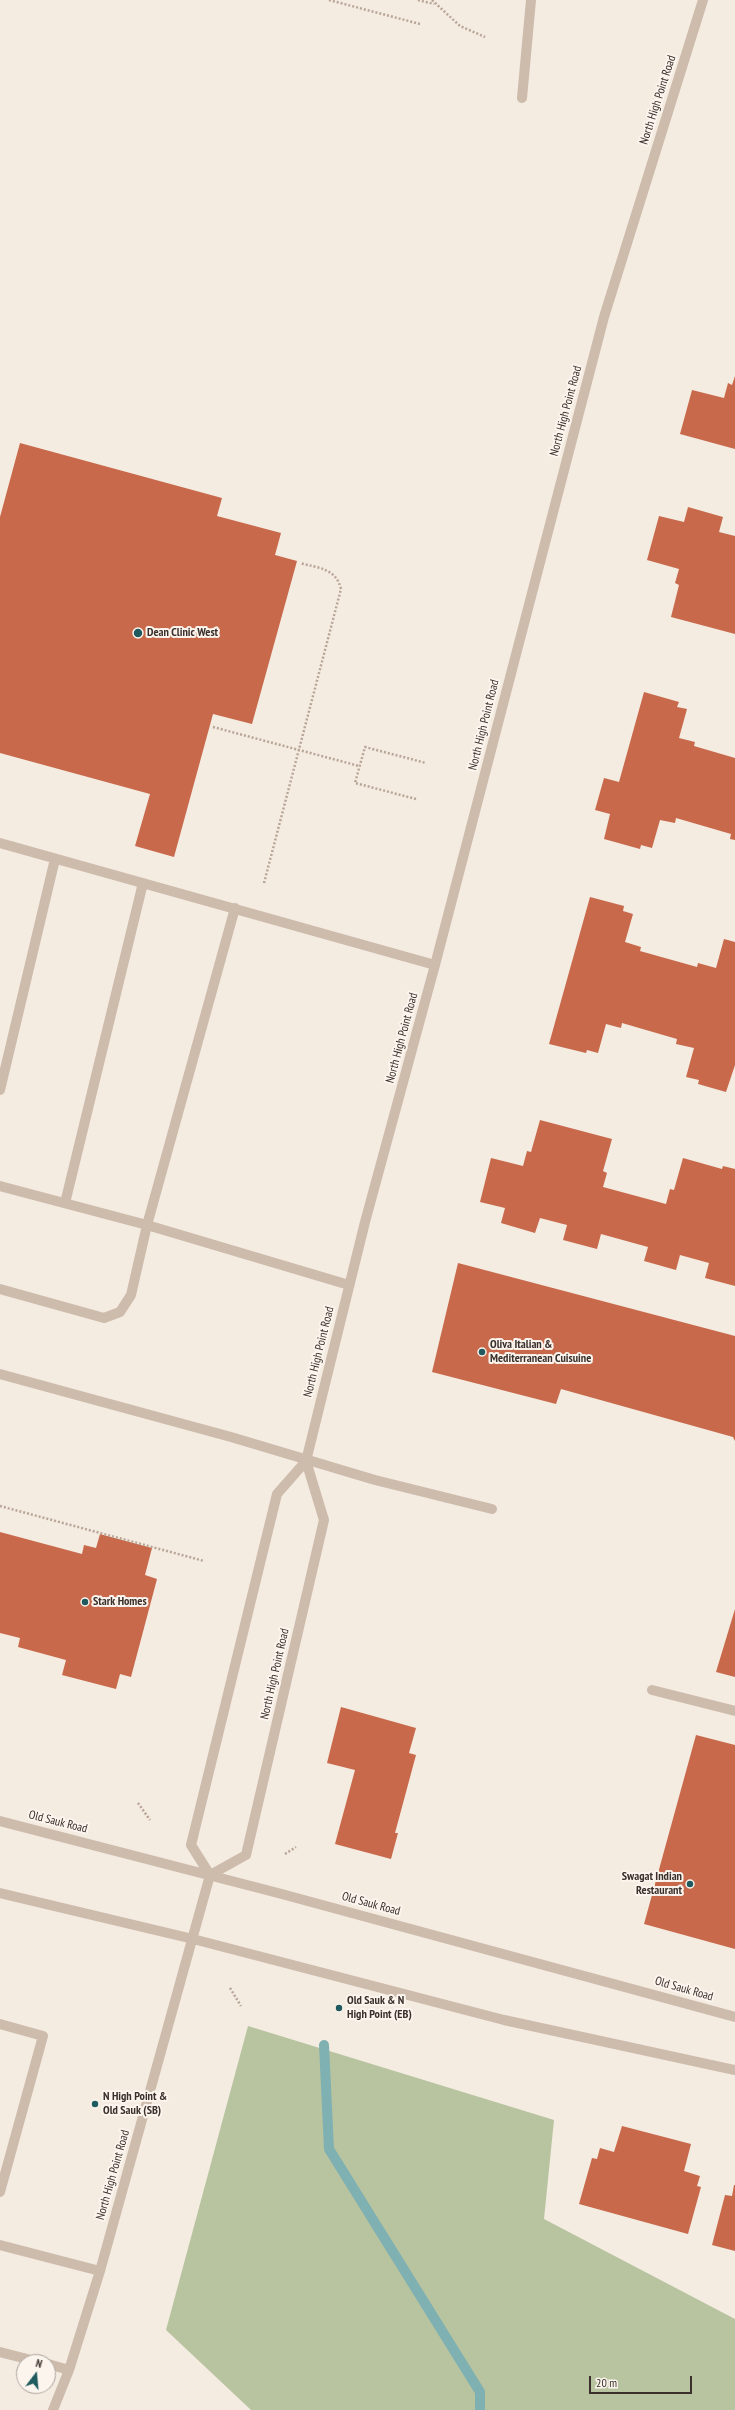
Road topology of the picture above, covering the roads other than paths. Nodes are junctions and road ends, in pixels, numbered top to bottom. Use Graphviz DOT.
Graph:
graph roads {
  1 [pos="531,0"];
  2 [pos="703,0"];
  3 [pos="522,98"];
  4 [pos="0,843"];
  5 [pos="55,858"];
  6 [pos="143,883"];
  7 [pos="235,908"];
  8 [pos="435,964"];
  9 [pos="0,1090"];
  10 [pos="0,1186"];
  11 [pos="65,1203"];
  12 [pos="147,1225"];
  13 [pos="349,1285"];
  14 [pos="0,1289"];
  15 [pos="0,1374"];
  16 [pos="306,1460"];
  17 [pos="492,1509"];
  18 [pos="652,1690"];
  19 [pos="735,1710"];
  20 [pos="0,1821"];
  21 [pos="210,1875"];
  22 [pos="0,1893"];
  23 [pos="193,1939"];
  24 [pos="735,2017"];
  25 [pos="0,2024"];
  26 [pos="735,2070"];
  27 [pos="0,2192"];
  28 [pos="0,2245"];
  29 [pos="100,2271"];
  30 [pos="0,2352"];
  31 [pos="16,2356"];
  32 [pos="56,2366"];
  33 [pos="69,2370"];
  34 [pos="53,2410"];
  1 -- 3 [label="street"];
  2 -- 8 [label="street, North High Point Road"];
  4 -- 5 [label="street"];
  5 -- 6 [label="street"];
  5 -- 9 [label="street"];
  6 -- 7 [label="street"];
  6 -- 11 [label="street"];
  7 -- 8 [label="street"];
  7 -- 12 [label="street"];
  8 -- 13 [label="street, North High Point Road"];
  10 -- 11 [label="street"];
  11 -- 12 [label="street"];
  12 -- 13 [label="street"];
  12 -- 14 [label="street"];
  13 -- 16 [label="street, North High Point Road"];
  15 -- 16 [label="street"];
  16 -- 17 [label="street"];
  16 -- 21 [label="street, North High Point Road"];
  16 -- 21 [label="street, North High Point Road"];
  18 -- 19 [label="street"];
  20 -- 21 [label="street, Old Sauk Road"];
  21 -- 23 [label="street, North High Point Road"];
  21 -- 24 [label="street, Old Sauk Road"];
  22 -- 23 [label="street"];
  23 -- 26 [label="street"];
  23 -- 29 [label="street, North High Point Road"];
  25 -- 27 [label="street"];
  28 -- 29 [label="street"];
  29 -- 33 [label="street, North High Point Road"];
  30 -- 31 [label="street"];
  32 -- 33 [label="street"];
  33 -- 34 [label="street, North High Point Road"];
}
